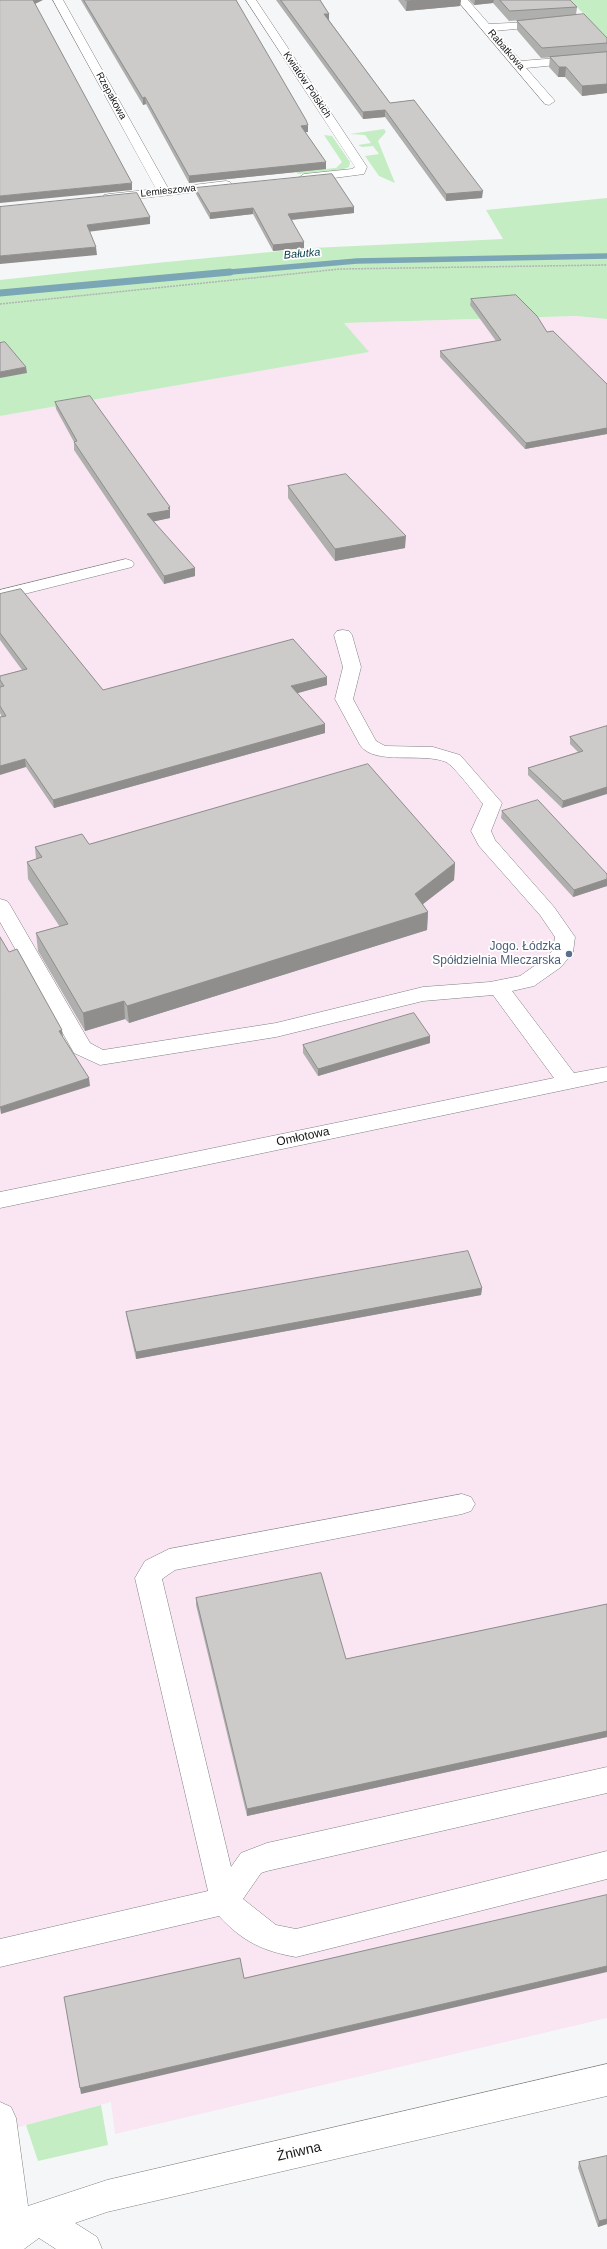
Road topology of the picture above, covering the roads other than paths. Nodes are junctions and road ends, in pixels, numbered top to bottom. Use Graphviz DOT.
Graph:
graph roads {
  1 [pos="58,0"];
  2 [pos="250,0"];
  3 [pos="462,0"];
  4 [pos="556,22"];
  5 [pos="486,28"];
  6 [pos="607,57"];
  7 [pos="518,65"];
  8 [pos="549,101"];
  9 [pos="291,179"];
  10 [pos="238,184"];
  11 [pos="164,192"];
  12 [pos="95,199"];
  13 [pos="126,564"];
  14 [pos="0,595"];
  15 [pos="344,635"];
  16 [pos="0,905"];
  17 [pos="497,987"];
  18 [pos="607,1074"];
  19 [pos="569,1082"];
  20 [pos="0,1200"];
  21 [pos="462,1504"];
  22 [pos="607,1780"];
  23 [pos="607,1865"];
  24 [pos="225,1901"];
  25 [pos="0,1953"];
  26 [pos="607,2080"];
  27 [pos="0,2118"];
  28 [pos="18,2232"];
  29 [pos="85,2249"];
  1 -- 11 [label="street, Rzepakowa"];
  2 -- 9 [label="street, Kwiatów Polskich"];
  3 -- 5 [label="street, Rabatkowa"];
  4 -- 5 [label="street"];
  5 -- 7 [label="street, Rabatkowa"];
  6 -- 7 [label="street"];
  7 -- 8 [label="street, Rabatkowa"];
  10 -- 11 [label="street, Lemieszowa"];
  11 -- 12 [label="street, Lemieszowa"];
  13 -- 14 [label="street"];
  15 -- 17 [label="street"];
  16 -- 17 [label="street"];
  17 -- 19 [label="street"];
  18 -- 19 [label="street, Omłotowa"];
  19 -- 20 [label="street, Omłotowa"];
  21 -- 24 [label="street"];
  22 -- 24 [label="street"];
  23 -- 24 [label="street"];
  24 -- 25 [label="street"];
  26 -- 28 [label="street, Żniwna"];
  27 -- 28 [label="street"];
  28 -- 29 [label="street"];
}
